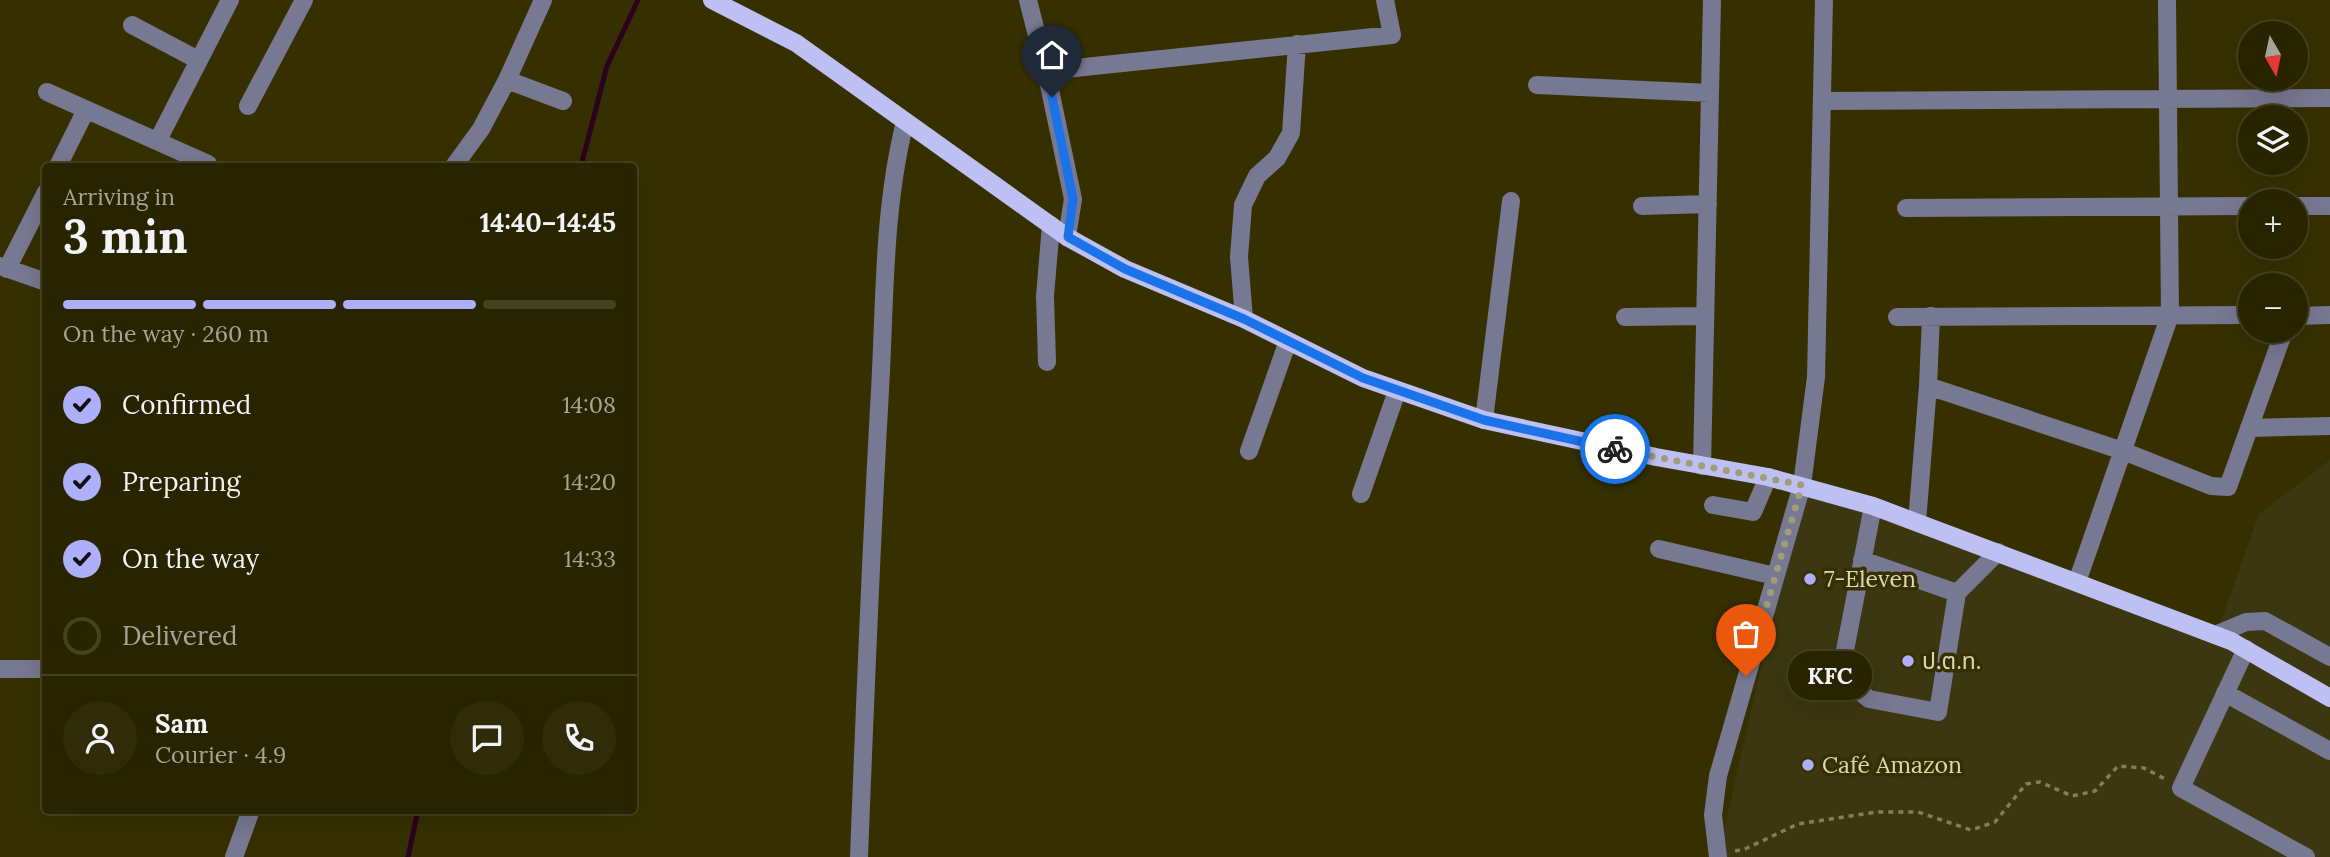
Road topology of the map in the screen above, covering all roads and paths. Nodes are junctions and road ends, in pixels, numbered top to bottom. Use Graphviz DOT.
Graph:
graph roads {
  1 [pos="230,0"];
  2 [pos="304,0"];
  3 [pos="543,0"];
  4 [pos="712,0"];
  5 [pos="1028,0"];
  6 [pos="1385,0"];
  7 [pos="1712,0"];
  8 [pos="1824,0"];
  9 [pos="2167,0"];
  10 [pos="132,25"];
  11 [pos="1297,44"];
  12 [pos="198,60"];
  13 [pos="1046,71"];
  14 [pos="507,80"];
  15 [pos="1537,85"];
  16 [pos="47,92"];
  17 [pos="1710,93"];
  18 [pos="2330,98"];
  19 [pos="2169,99"];
  20 [pos="563,101"];
  21 [pos="1823,101"];
  22 [pos="248,106"];
  23 [pos="86,110"];
  24 [pos="905,122"];
  25 [pos="158,140"];
  26 [pos="60,163"];
  27 [pos="206,163"];
  28 [pos="456,163"];
  29 [pos="42,199"];
  30 [pos="1511,201"];
  31 [pos="1708,204"];
  32 [pos="1642,206"];
  33 [pos="2238,206"];
  34 [pos="2308,206"];
  35 [pos="2330,206"];
  36 [pos="2169,207"];
  37 [pos="1906,208"];
  38 [pos="1051,225"];
  39 [pos="1068,237"];
  40 [pos="4,267"];
  41 [pos="42,281"];
  42 [pos="2170,315"];
  43 [pos="2238,315"];
  44 [pos="2330,315"];
  45 [pos="1705,316"];
  46 [pos="1931,316"];
  47 [pos="2308,316"];
  48 [pos="1625,317"];
  49 [pos="1897,317"];
  50 [pos="1244,319"];
  51 [pos="1288,341"];
  52 [pos="2280,343"];
  53 [pos="1047,362"];
  54 [pos="1928,386"];
  55 [pos="1397,391"];
  56 [pos="1484,420"];
  57 [pos="2330,426"];
  58 [pos="2249,428"];
  59 [pos="1249,451"];
  60 [pos="2123,451"];
  61 [pos="1702,466"];
  62 [pos="1768,477"];
  63 [pos="1802,485"];
  64 [pos="1362,494"];
  65 [pos="1713,505"];
  66 [pos="1873,506"];
  67 [pos="1917,522"];
  68 [pos="1659,549"];
  69 [pos="1998,552"];
  70 [pos="1862,560"];
  71 [pos="1775,576"];
  72 [pos="2077,582"];
  73 [pos="1957,593"];
  74 [pos="2215,635"];
  75 [pos="2246,649"];
  76 [pos="2330,657"];
  77 [pos="0,669"];
  78 [pos="42,669"];
  79 [pos="2225,693"];
  80 [pos="2330,698"];
  81 [pos="2330,751"];
  82 [pos="2181,788"];
  83 [pos="250,814"];
  84 [pos="1718,855"];
  85 [pos="234,857"];
  86 [pos="859,857"];
  87 [pos="2306,857"];
  1 -- 12 [label="street"];
  2 -- 22 [label="street"];
  3 -- 14 [label="street"];
  4 -- 24 [label="main road"];
  5 -- 13 [label="street"];
  6 -- 11 [label="street"];
  7 -- 17 [label="street"];
  8 -- 21 [label="street"];
  9 -- 19 [label="street"];
  10 -- 12 [label="street"];
  11 -- 13 [label="street"];
  11 -- 50 [label="street"];
  12 -- 25 [label="street"];
  13 -- 39 [label="street"];
  14 -- 20 [label="street"];
  14 -- 28 [label="street"];
  15 -- 17 [label="street"];
  16 -- 23 [label="street"];
  17 -- 31 [label="street"];
  18 -- 19 [label="street"];
  19 -- 21 [label="street"];
  19 -- 36 [label="street"];
  21 -- 63 [label="street"];
  23 -- 25 [label="street"];
  23 -- 26 [label="street"];
  24 -- 38 [label="main road"];
  24 -- 86 [label="street"];
  25 -- 27 [label="street"];
  29 -- 40 [label="street"];
  30 -- 56 [label="street"];
  31 -- 32 [label="street"];
  31 -- 45 [label="street"];
  33 -- 36 [label="street"];
  34 -- 35 [label="street"];
  36 -- 37 [label="street"];
  36 -- 42 [label="street"];
  38 -- 39 [label="main road"];
  38 -- 53 [label="street"];
  39 -- 50 [label="main road"];
  40 -- 41 [label="street"];
  42 -- 43 [label="street"];
  42 -- 46 [label="street"];
  42 -- 60 [label="street"];
  44 -- 47 [label="street"];
  45 -- 48 [label="street"];
  45 -- 61 [label="street"];
  46 -- 49 [label="street"];
  46 -- 54 [label="street"];
  50 -- 51 [label="main road"];
  51 -- 55 [label="main road"];
  51 -- 59 [label="street"];
  52 -- 58 [label="street"];
  54 -- 60 [label="street"];
  54 -- 67 [label="street"];
  55 -- 56 [label="main road"];
  55 -- 64 [label="street"];
  56 -- 61 [label="main road"];
  57 -- 58 [label="street"];
  58 -- 60 [label="street"];
  60 -- 72 [label="street"];
  61 -- 62 [label="main road"];
  62 -- 63 [label="main road"];
  62 -- 65 [label="street"];
  63 -- 66 [label="main road"];
  63 -- 71 [label="street"];
  66 -- 67 [label="main road"];
  66 -- 70 [label="street"];
  67 -- 69 [label="main road"];
  68 -- 71 [label="street"];
  69 -- 72 [label="main road"];
  69 -- 73 [label="street"];
  70 -- 73 [label="street"];
  70 -- 73 [label="street"];
  71 -- 84 [label="street"];
  72 -- 74 [label="main road"];
  74 -- 75 [label="main road"];
  74 -- 76 [label="street"];
  75 -- 79 [label="street"];
  75 -- 80 [label="main road"];
  77 -- 78 [label="street"];
  79 -- 81 [label="street"];
  79 -- 82 [label="street"];
  82 -- 84 [label="path"];
  82 -- 87 [label="street"];
  83 -- 85 [label="street"];
}
